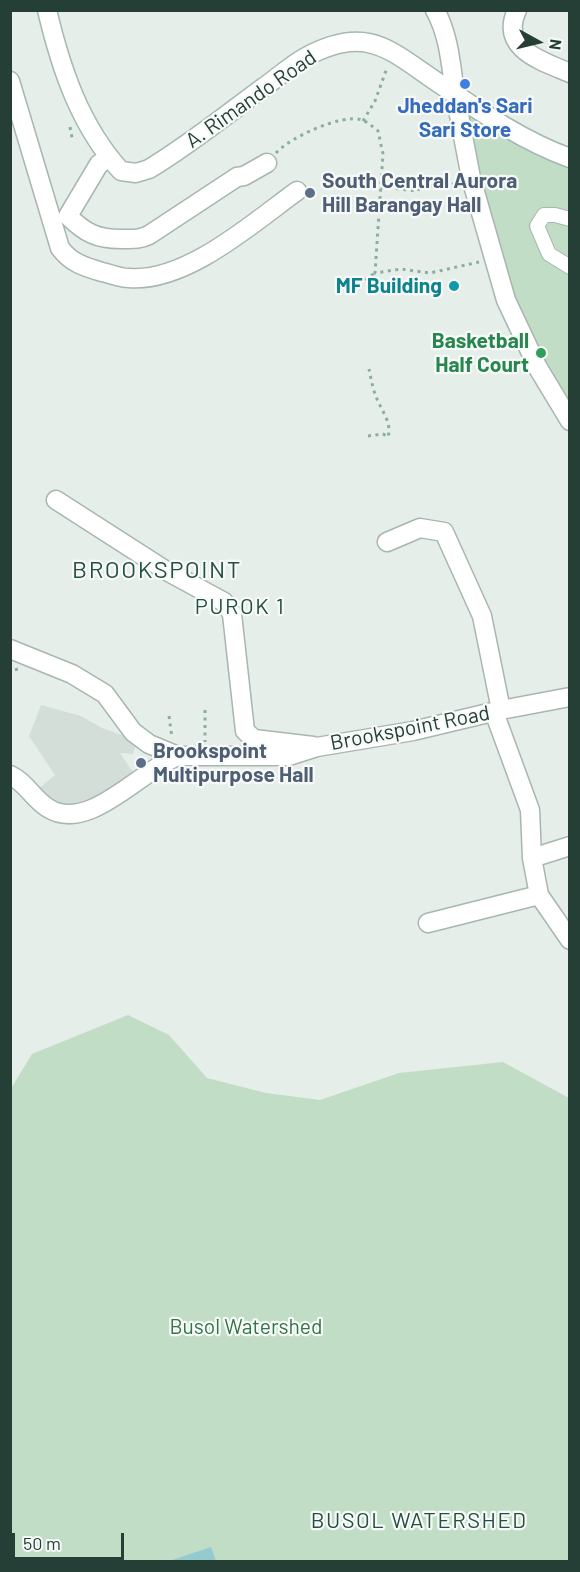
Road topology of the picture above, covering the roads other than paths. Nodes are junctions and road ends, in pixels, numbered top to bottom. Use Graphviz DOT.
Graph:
graph roads {
  1 [pos="47,10"];
  2 [pos="435,10"];
  3 [pos="517,10"];
  4 [pos="570,73"];
  5 [pos="10,81"];
  6 [pos="455,94"];
  7 [pos="109,158"];
  8 [pos="570,158"];
  9 [pos="267,163"];
  10 [pos="297,191"];
  11 [pos="570,219"];
  12 [pos="570,267"];
  13 [pos="570,421"];
  14 [pos="56,500"];
  15 [pos="387,542"];
  16 [pos="10,650"];
  17 [pos="570,697"];
  18 [pos="497,711"];
  19 [pos="317,747"];
  20 [pos="178,756"];
  21 [pos="10,775"];
  22 [pos="570,846"];
  23 [pos="532,858"];
  24 [pos="539,895"];
  25 [pos="428,923"];
  26 [pos="570,940"];
  1 -- 7 [label="street, A. Rimando Road"];
  2 -- 6 [label="street"];
  3 -- 4 [label="street"];
  5 -- 10 [label="street"];
  6 -- 7 [label="street, A. Rimando Road"];
  6 -- 8 [label="street, A. Rimando Road"];
  6 -- 13 [label="street"];
  7 -- 9 [label="street"];
  11 -- 12 [label="street"];
  14 -- 19 [label="street"];
  15 -- 18 [label="street"];
  16 -- 20 [label="street"];
  17 -- 18 [label="street, Brookspoint Road"];
  18 -- 19 [label="street, Brookspoint Road"];
  18 -- 23 [label="street"];
  19 -- 20 [label="street, Brookspoint Road"];
  20 -- 21 [label="street"];
  22 -- 23 [label="street"];
  23 -- 24 [label="street"];
  24 -- 25 [label="street"];
  24 -- 26 [label="street"];
}
